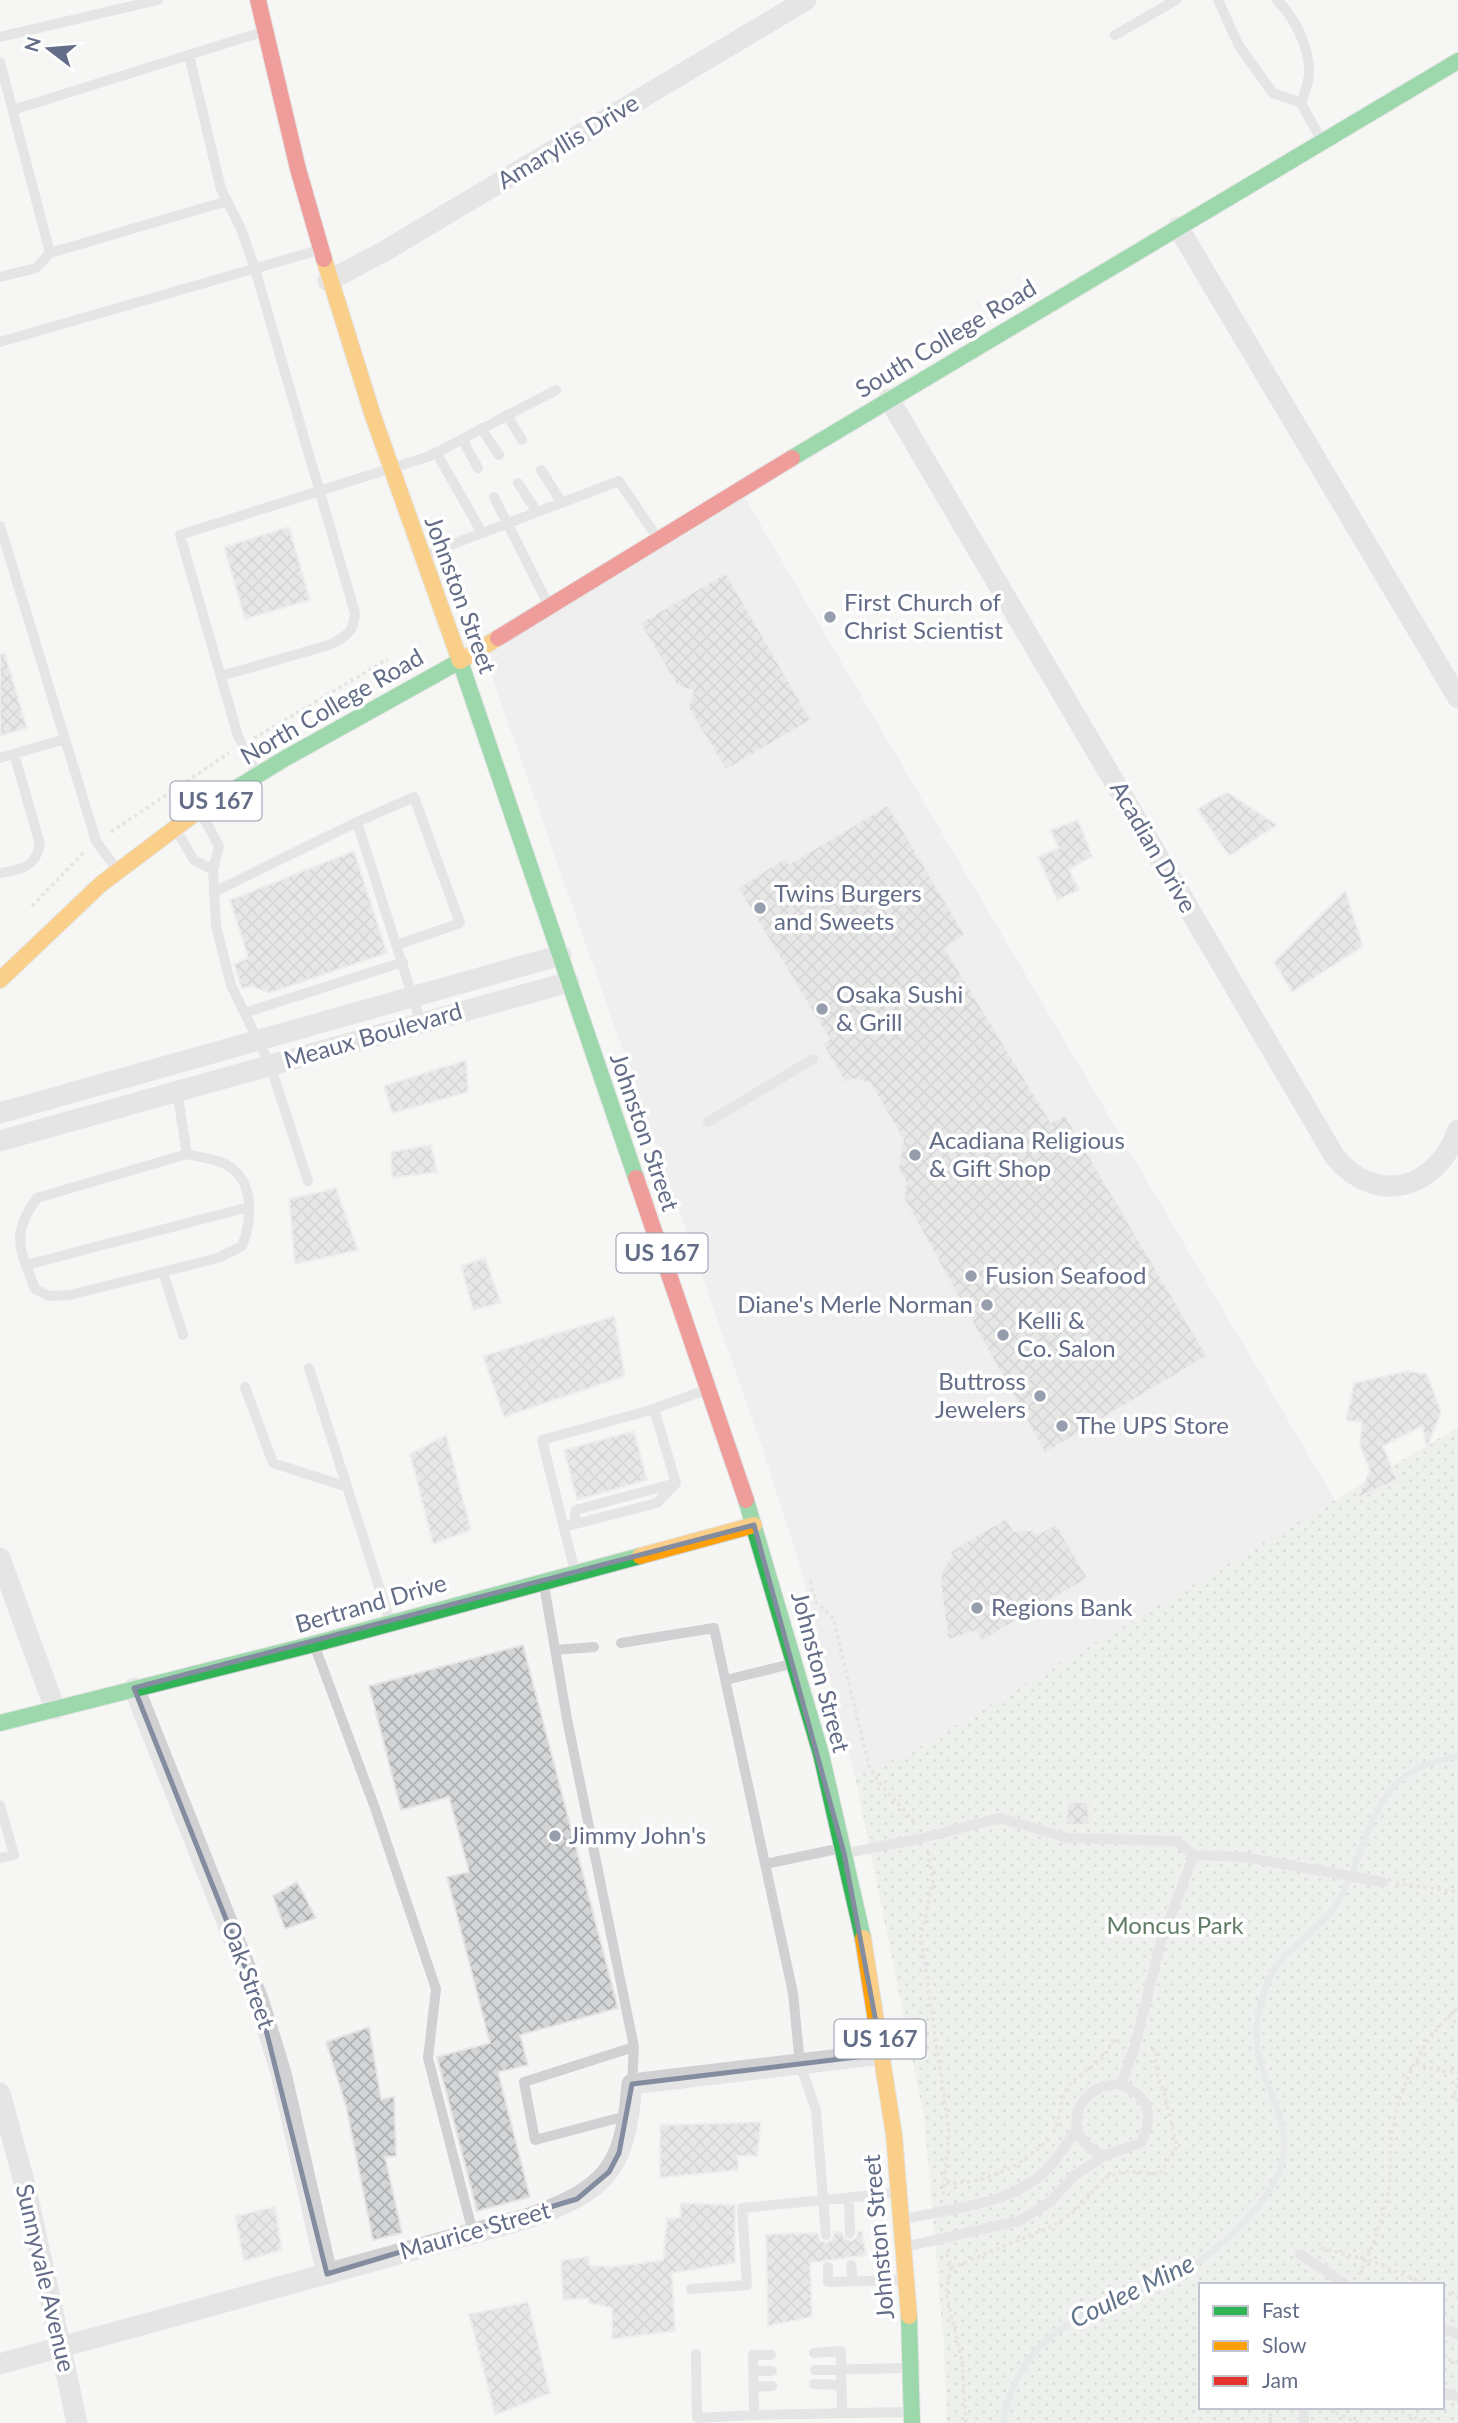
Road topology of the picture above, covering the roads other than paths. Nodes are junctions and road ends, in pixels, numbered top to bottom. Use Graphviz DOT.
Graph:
graph roads {
  1 [pos="158,0"];
  2 [pos="258,0"];
  3 [pos="806,0"];
  4 [pos="1176,0"];
  5 [pos="1218,0"];
  6 [pos="1278,0"];
  7 [pos="265,32"];
  8 [pos="1115,35"];
  9 [pos="0,37"];
  10 [pos="189,55"];
  11 [pos="1458,61"];
  12 [pos="0,62"];
  13 [pos="1301,103"];
  14 [pos="8,106"];
  15 [pos="1322,141"];
  16 [pos="227,201"];
  17 [pos="1178,227"];
  18 [pos="319,250"];
  19 [pos="50,253"];
  20 [pos="255,269"];
  21 [pos="0,277"];
  22 [pos="328,281"];
  23 [pos="0,342"];
  24 [pos="556,390"];
  25 [pos="889,398"];
  26 [pos="507,415"];
  27 [pos="481,428"];
  28 [pos="462,439"];
  29 [pos="522,440"];
  30 [pos="436,452"];
  31 [pos="499,454"];
  32 [pos="389,468"];
  33 [pos="478,468"];
  34 [pos="541,470"];
  35 [pos="518,483"];
  36 [pos="319,489"];
  37 [pos="494,497"];
  38 [pos="562,503"];
  39 [pos="537,512"];
  40 [pos="508,523"];
  41 [pos="0,526"];
  42 [pos="482,533"];
  43 [pos="658,540"];
  44 [pos="421,556"];
  45 [pos="550,606"];
  46 [pos="460,661"];
  47 [pos="221,676"];
  48 [pos="1458,698"];
  49 [pos="65,739"];
  50 [pos="14,754"];
  51 [pos="0,758"];
  52 [pos="257,775"];
  53 [pos="200,811"];
  54 [pos="357,822"];
  55 [pos="175,827"];
  56 [pos="117,870"];
  57 [pos="214,870"];
  58 [pos="0,873"];
  59 [pos="216,891"];
  60 [pos="397,945"];
  61 [pos="561,955"];
  62 [pos="403,962"];
  63 [pos="0,980"];
  64 [pos="569,982"];
  65 [pos="414,996"];
  66 [pos="247,1012"];
  67 [pos="421,1023"];
  68 [pos="259,1039"];
  69 [pos="813,1059"];
  70 [pos="169,1064"];
  71 [pos="270,1065"];
  72 [pos="177,1091"];
  73 [pos="0,1113"];
  74 [pos="708,1122"];
  75 [pos="1458,1130"];
  76 [pos="0,1140"];
  77 [pos="187,1154"];
  78 [pos="308,1181"];
  79 [pos="249,1207"];
  80 [pos="26,1265"];
  81 [pos="163,1272"];
  82 [pos="183,1335"];
  83 [pos="309,1368"];
  84 [pos="245,1387"];
  85 [pos="708,1390"];
  86 [pos="654,1409"];
  87 [pos="346,1487"];
  88 [pos="569,1525"];
  89 [pos="754,1525"];
  90 [pos="0,1558"];
  91 [pos="575,1572"];
  92 [pos="543,1581"];
  93 [pos="390,1621"];
  94 [pos="621,1643"];
  95 [pos="314,1644"];
  96 [pos="594,1647"];
  97 [pos="555,1650"];
  98 [pos="797,1663"];
  99 [pos="726,1680"];
  100 [pos="134,1688"];
  101 [pos="55,1709"];
  102 [pos="0,1723"];
  103 [pos="0,1805"];
  104 [pos="844,1850"];
  105 [pos="1194,1856"];
  106 [pos="0,1858"];
  107 [pos="765,1864"];
  108 [pos="1383,1882"];
  109 [pos="634,2047"];
  110 [pos="882,2054"];
  111 [pos="800,2064"];
  112 [pos="632,2084"];
  113 [pos="1121,2084"];
  114 [pos="0,2093"];
  115 [pos="629,2115"];
  116 [pos="1077,2129"];
  117 [pos="1104,2155"];
  118 [pos="899,2193"];
  119 [pos="849,2197"];
  120 [pos="820,2200"];
  121 [pos="903,2219"];
  122 [pos="473,2233"];
  123 [pos="850,2233"];
  124 [pos="826,2235"];
  125 [pos="906,2247"];
  126 [pos="1300,2254"];
  127 [pos="851,2265"];
  128 [pos="828,2267"];
  129 [pos="327,2274"];
  130 [pos="908,2279"];
  131 [pos="853,2281"];
  132 [pos="1343,2283"];
  133 [pos="691,2289"];
  134 [pos="62,2348"];
  135 [pos="814,2353"];
  136 [pos="696,2354"];
  137 [pos="771,2355"];
  138 [pos="0,2364"];
  139 [pos="911,2368"];
  140 [pos="842,2369"];
  141 [pos="815,2370"];
  142 [pos="753,2371"];
  143 [pos="772,2371"];
  144 [pos="814,2385"];
  145 [pos="842,2385"];
  146 [pos="772,2386"];
  147 [pos="753,2387"];
  148 [pos="842,2413"];
  149 [pos="754,2415"];
  150 [pos="912,2417"];
  151 [pos="77,2423"];
  1 -- 9 [label="lane"];
  2 -- 7 [label="main road, Johnston Street"];
  3 -- 22 [label="street, Amaryllis Drive"];
  4 -- 8 [label="lane"];
  5 -- 13 [label="lane"];
  6 -- 13 [label="lane"];
  7 -- 10 [label="lane"];
  7 -- 18 [label="main road, Johnston Street"];
  10 -- 14 [label="lane"];
  10 -- 16 [label="lane"];
  11 -- 15 [label="main road, South College Road"];
  12 -- 14 [label="lane"];
  13 -- 15 [label="lane"];
  14 -- 19 [label="lane"];
  15 -- 17 [label="main road, South College Road"];
  16 -- 19 [label="lane"];
  16 -- 20 [label="lane"];
  17 -- 25 [label="main road, South College Road"];
  17 -- 48 [label="street"];
  18 -- 20 [label="lane"];
  18 -- 22 [label="main road, Johnston Street"];
  19 -- 21 [label="lane"];
  20 -- 23 [label="lane"];
  20 -- 36 [label="lane"];
  22 -- 32 [label="main road, Johnston Street"];
  24 -- 26 [label="lane"];
  25 -- 43 [label="main road, South College Road"];
  25 -- 75 [label="street, Acadian Drive"];
  26 -- 27 [label="lane"];
  26 -- 29 [label="lane"];
  27 -- 28 [label="lane"];
  27 -- 31 [label="lane"];
  28 -- 30 [label="lane"];
  28 -- 33 [label="lane"];
  30 -- 32 [label="lane"];
  30 -- 42 [label="lane"];
  32 -- 36 [label="lane"];
  32 -- 44 [label="main road, Johnston Street"];
  34 -- 38 [label="lane"];
  35 -- 39 [label="lane"];
  36 -- 47 [label="lane"];
  36 -- 47 [label="lane"];
  37 -- 40 [label="lane"];
  38 -- 39 [label="lane"];
  38 -- 43 [label="lane"];
  39 -- 40 [label="lane"];
  40 -- 42 [label="lane"];
  40 -- 45 [label="lane"];
  41 -- 49 [label="lane"];
  42 -- 44 [label="lane"];
  43 -- 45 [label="main road, South College Road"];
  44 -- 46 [label="main road, Johnston Street"];
  45 -- 46 [label="main road, South College Road"];
  46 -- 52 [label="main road, North College Road / US 167"];
  46 -- 61 [label="main road, Johnston Street / US 167"];
  47 -- 52 [label="lane"];
  49 -- 50 [label="lane"];
  49 -- 56 [label="lane"];
  50 -- 51 [label="lane"];
  50 -- 58 [label="lane"];
  52 -- 53 [label="main road, North College Road / US 167"];
  53 -- 55 [label="main road, North College Road / US 167"];
  53 -- 57 [label="lane"];
  54 -- 59 [label="lane"];
  54 -- 60 [label="lane"];
  54 -- 60 [label="lane"];
  55 -- 56 [label="main road, North College Road / US 167"];
  55 -- 57 [label="lane"];
  56 -- 63 [label="main road, North College Road / US 167"];
  57 -- 59 [label="lane"];
  59 -- 66 [label="lane"];
  60 -- 62 [label="lane"];
  61 -- 64 [label="main road, Johnston Street / US 167"];
  61 -- 65 [label="street, Meaux Boulevard"];
  62 -- 65 [label="lane"];
  62 -- 66 [label="lane"];
  64 -- 67 [label="street, Meaux Boulevard"];
  64 -- 85 [label="main road, Johnston Street / US 167"];
  65 -- 67 [label="lane"];
  65 -- 68 [label="street, Meaux Boulevard"];
  66 -- 68 [label="lane"];
  67 -- 71 [label="street, Meaux Boulevard"];
  68 -- 70 [label="street, Meaux Boulevard"];
  68 -- 71 [label="lane"];
  69 -- 74 [label="lane"];
  70 -- 72 [label="street"];
  70 -- 73 [label="street, Meaux Boulevard"];
  71 -- 72 [label="street, Meaux Boulevard"];
  71 -- 78 [label="lane"];
  72 -- 76 [label="street, Meaux Boulevard"];
  72 -- 77 [label="lane"];
  77 -- 79 [label="lane"];
  77 -- 80 [label="lane"];
  79 -- 80 [label="lane"];
  79 -- 81 [label="lane"];
  80 -- 81 [label="lane"];
  81 -- 82 [label="lane"];
  83 -- 87 [label="lane"];
  84 -- 87 [label="lane"];
  85 -- 86 [label="lane"];
  85 -- 89 [label="main road, Johnston Street / US 167"];
  86 -- 88 [label="lane"];
  86 -- 88 [label="lane"];
  87 -- 93 [label="lane"];
  88 -- 91 [label="lane"];
  89 -- 91 [label="main road, Bertrand Drive"];
  89 -- 98 [label="main road, Johnston Street / US 167"];
  90 -- 101 [label="street"];
  91 -- 92 [label="main road, Bertrand Drive"];
  92 -- 93 [label="main road, Bertrand Drive"];
  92 -- 97 [label="lane"];
  93 -- 95 [label="main road, Bertrand Drive"];
  94 -- 99 [label="lane"];
  95 -- 100 [label="main road, Bertrand Drive"];
  95 -- 122 [label="lane"];
  96 -- 97 [label="lane"];
  97 -- 109 [label="lane"];
  98 -- 99 [label="lane"];
  98 -- 104 [label="main road, Johnston Street / US 167"];
  99 -- 107 [label="lane"];
  100 -- 101 [label="main road, Bertrand Drive"];
  100 -- 129 [label="street, Oak Street"];
  101 -- 102 [label="main road, Bertrand Drive"];
  103 -- 106 [label="lane"];
  104 -- 105 [label="lane"];
  104 -- 107 [label="lane"];
  104 -- 110 [label="main road, Johnston Street / US 167"];
  105 -- 108 [label="lane"];
  105 -- 113 [label="lane"];
  107 -- 111 [label="lane"];
  109 -- 112 [label="lane"];
  109 -- 115 [label="lane"];
  110 -- 111 [label="street"];
  110 -- 118 [label="main road, Johnston Street / US 167"];
  111 -- 112 [label="street"];
  111 -- 120 [label="lane"];
  112 -- 115 [label="street, Maurice Street"];
  113 -- 116 [label="lane"];
  113 -- 117 [label="lane"];
  114 -- 134 [label="street, Sunnyvale Avenue"];
  115 -- 122 [label="street, Maurice Street"];
  116 -- 117 [label="lane"];
  116 -- 121 [label="lane"];
  117 -- 125 [label="lane"];
  118 -- 119 [label="lane"];
  118 -- 121 [label="main road, Johnston Street / US 167"];
  119 -- 120 [label="lane"];
  119 -- 123 [label="lane"];
  120 -- 124 [label="lane"];
  120 -- 133 [label="lane"];
  121 -- 125 [label="main road, Johnston Street / US 167"];
  122 -- 129 [label="street, Maurice Street"];
  125 -- 130 [label="main road, Johnston Street / US 167"];
  126 -- 132 [label="lane"];
  127 -- 131 [label="lane"];
  128 -- 131 [label="lane"];
  129 -- 134 [label="street, Maurice Street"];
  130 -- 131 [label="lane"];
  130 -- 139 [label="main road, Johnston Street / US 167"];
  134 -- 138 [label="street, Maurice Street"];
  134 -- 151 [label="street, Sunnyvale Avenue"];
  135 -- 140 [label="lane"];
  136 -- 149 [label="lane"];
  137 -- 142 [label="lane"];
  139 -- 140 [label="lane"];
  139 -- 150 [label="main road, Johnston Street / US 167"];
  140 -- 141 [label="lane"];
  140 -- 145 [label="lane"];
  142 -- 143 [label="lane"];
  142 -- 147 [label="lane"];
  144 -- 145 [label="lane"];
  145 -- 148 [label="lane"];
  146 -- 147 [label="lane"];
  147 -- 149 [label="lane"];
  148 -- 149 [label="lane"];
  148 -- 150 [label="lane"];
}
